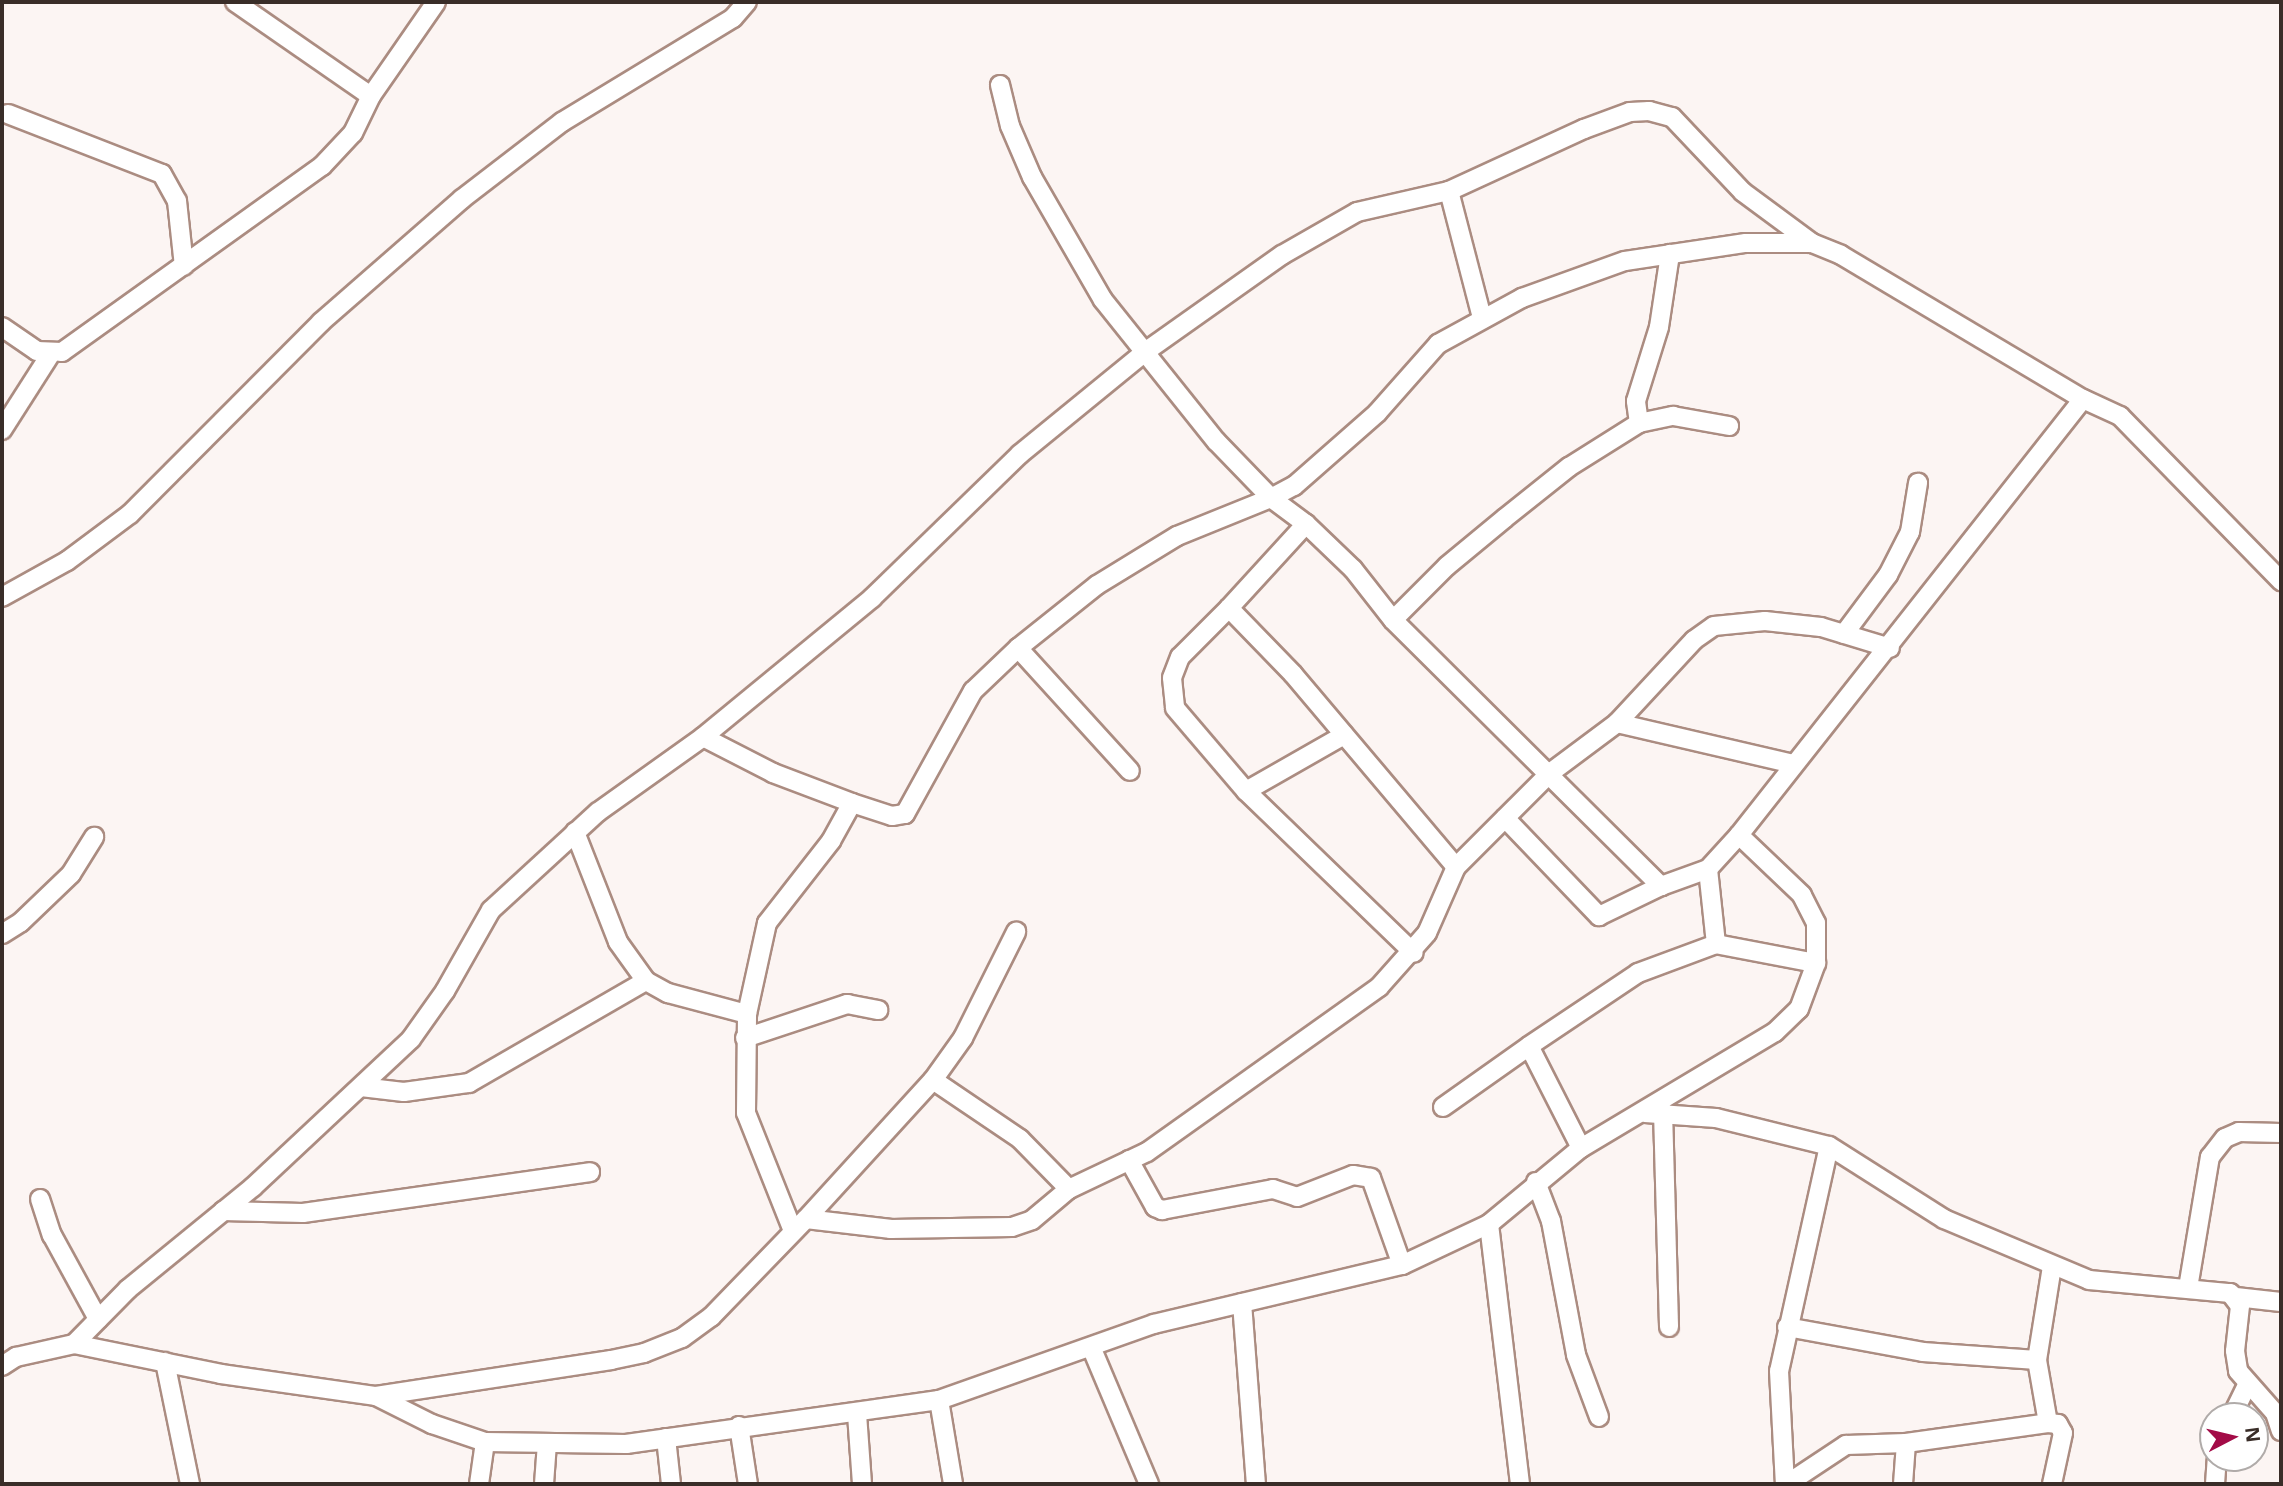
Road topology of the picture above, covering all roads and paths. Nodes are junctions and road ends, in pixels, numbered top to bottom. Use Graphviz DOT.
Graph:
graph roads {
  1 [pos="235,2"];
  2 [pos="436,2"];
  3 [pos="747,2"];
  4 [pos="1000,85"];
  5 [pos="371,96"];
  6 [pos="4,117"];
  7 [pos="1449,191"];
  8 [pos="1812,243"];
  9 [pos="1670,254"];
  10 [pos="184,266"];
  11 [pos="1482,318"];
  12 [pos="2,327"];
  13 [pos="1145,352"];
  14 [pos="50,355"];
  15 [pos="2083,399"];
  16 [pos="1639,423"];
  17 [pos="1730,426"];
  18 [pos="2,430"];
  19 [pos="1918,483"];
  20 [pos="1271,498"];
  21 [pos="1306,524"];
  22 [pos="2281,581"];
  23 [pos="2,597"];
  24 [pos="1229,608"];
  25 [pos="1393,620"];
  26 [pos="1844,634"];
  27 [pos="1018,648"];
  28 [pos="1890,648"];
  29 [pos="1617,723"];
  30 [pos="1344,735"];
  31 [pos="703,737"];
  32 [pos="1793,764"];
  33 [pos="1130,771"];
  34 [pos="1550,773"];
  35 [pos="1246,791"];
  36 [pos="852,803"];
  37 [pos="1505,818"];
  38 [pos="575,832"];
  39 [pos="1740,835"];
  40 [pos="94,837"];
  41 [pos="1455,867"];
  42 [pos="1708,869"];
  43 [pos="1661,886"];
  44 [pos="1016,932"];
  45 [pos="2,933"];
  46 [pos="1716,944"];
  47 [pos="1414,953"];
  48 [pos="1816,963"];
  49 [pos="646,981"];
  50 [pos="878,1010"];
  51 [pos="747,1014"];
  52 [pos="745,1038"];
  53 [pos="1529,1046"];
  54 [pos="933,1080"];
  55 [pos="361,1087"];
  56 [pos="1443,1107"];
  57 [pos="1663,1111"];
  58 [pos="1641,1113"];
  59 [pos="2281,1133"];
  60 [pos="1829,1146"];
  61 [pos="1581,1148"];
  62 [pos="1129,1160"];
  63 [pos="590,1172"];
  64 [pos="1536,1182"];
  65 [pos="1069,1189"];
  66 [pos="40,1199"];
  67 [pos="223,1211"];
  68 [pos="1489,1224"];
  69 [pos="799,1225"];
  70 [pos="1402,1265"];
  71 [pos="2052,1266"];
  72 [pos="2188,1288"];
  73 [pos="2236,1297"];
  74 [pos="2281,1302"];
  75 [pos="1242,1303"];
  76 [pos="98,1319"];
  77 [pos="1669,1327"];
  78 [pos="1787,1327"];
  79 [pos="74,1344"];
  80 [pos="1092,1349"];
  81 [pos="2037,1360"];
  82 [pos="166,1363"];
  83 [pos="2,1367"];
  84 [pos="2247,1385"];
  85 [pos="376,1396"];
  86 [pos="939,1400"];
  87 [pos="2239,1402"];
  88 [pos="856,1414"];
  89 [pos="1599,1417"];
  90 [pos="2048,1423"];
  91 [pos="739,1426"];
  92 [pos="2281,1431"];
  93 [pos="666,1438"];
  94 [pos="485,1442"];
  95 [pos="547,1443"];
  96 [pos="1906,1443"];
  97 [pos="190,1484"];
  98 [pos="479,1484"];
  99 [pos="544,1484"];
  100 [pos="671,1484"];
  101 [pos="748,1484"];
  102 [pos="862,1484"];
  103 [pos="953,1484"];
  104 [pos="1149,1484"];
  105 [pos="1256,1484"];
  106 [pos="1520,1484"];
  107 [pos="1786,1484"];
  108 [pos="1903,1484"];
  109 [pos="2052,1484"];
  1 -- 5 [label="street"];
  2 -- 5 [label="street"];
  3 -- 23 [label="street"];
  4 -- 13 [label="street"];
  5 -- 10 [label="street"];
  6 -- 10 [label="street"];
  7 -- 8 [label="street"];
  7 -- 11 [label="street"];
  7 -- 13 [label="street"];
  8 -- 9 [label="street"];
  8 -- 15 [label="street"];
  9 -- 11 [label="street"];
  9 -- 16 [label="street"];
  10 -- 14 [label="street"];
  11 -- 20 [label="street"];
  12 -- 14 [label="street"];
  13 -- 20 [label="street"];
  13 -- 31 [label="street"];
  14 -- 18 [label="street"];
  15 -- 22 [label="street"];
  15 -- 28 [label="street"];
  16 -- 17 [label="street"];
  16 -- 25 [label="street"];
  19 -- 26 [label="street"];
  20 -- 21 [label="street"];
  20 -- 27 [label="street"];
  21 -- 24 [label="street"];
  21 -- 25 [label="street"];
  24 -- 30 [label="street"];
  24 -- 35 [label="street"];
  25 -- 34 [label="street"];
  26 -- 28 [label="street"];
  26 -- 29 [label="street"];
  27 -- 33 [label="street"];
  27 -- 36 [label="street"];
  28 -- 32 [label="street"];
  29 -- 32 [label="street"];
  29 -- 34 [label="street"];
  30 -- 35 [label="street"];
  30 -- 41 [label="street"];
  31 -- 36 [label="street"];
  31 -- 38 [label="street"];
  32 -- 39 [label="street"];
  34 -- 37 [label="street"];
  34 -- 43 [label="street"];
  35 -- 47 [label="street"];
  36 -- 51 [label="street"];
  37 -- 41 [label="street"];
  37 -- 43 [label="street"];
  38 -- 49 [label="street"];
  38 -- 55 [label="street"];
  39 -- 42 [label="street"];
  39 -- 48 [label="street"];
  40 -- 45 [label="street"];
  41 -- 47 [label="street"];
  42 -- 43 [label="street"];
  42 -- 46 [label="street"];
  44 -- 54 [label="street"];
  46 -- 48 [label="street"];
  46 -- 53 [label="street"];
  47 -- 62 [label="street"];
  48 -- 58 [label="street"];
  49 -- 51 [label="street"];
  49 -- 55 [label="street"];
  50 -- 52 [label="street"];
  51 -- 52 [label="street"];
  52 -- 69 [label="street"];
  53 -- 56 [label="street"];
  53 -- 61 [label="street"];
  54 -- 65 [label="street"];
  54 -- 69 [label="street"];
  55 -- 67 [label="street"];
  57 -- 58 [label="street"];
  57 -- 60 [label="street"];
  57 -- 77 [label="street"];
  58 -- 61 [label="street"];
  59 -- 72 [label="street"];
  60 -- 71 [label="street"];
  60 -- 78 [label="street"];
  61 -- 64 [label="street"];
  62 -- 65 [label="street"];
  62 -- 70 [label="street"];
  63 -- 67 [label="street"];
  64 -- 68 [label="street"];
  64 -- 89 [label="street"];
  65 -- 69 [label="street"];
  66 -- 76 [label="street"];
  67 -- 76 [label="street"];
  68 -- 70 [label="street"];
  68 -- 106 [label="street"];
  69 -- 85 [label="street"];
  70 -- 75 [label="street"];
  71 -- 72 [label="street"];
  71 -- 81 [label="street"];
  72 -- 73 [label="street"];
  73 -- 74 [label="street"];
  73 -- 84 [label="street"];
  75 -- 80 [label="street"];
  75 -- 105 [label="street"];
  76 -- 79 [label="street"];
  78 -- 81 [label="street"];
  78 -- 107 [label="street"];
  79 -- 82 [label="street"];
  79 -- 83 [label="street"];
  80 -- 86 [label="street"];
  80 -- 104 [label="street"];
  81 -- 90 [label="street"];
  82 -- 85 [label="street"];
  82 -- 97 [label="street"];
  84 -- 87 [label="street"];
  84 -- 92 [label="street"];
  85 -- 94 [label="street"];
  86 -- 88 [label="street"];
  86 -- 103 [label="street"];
  88 -- 91 [label="street"];
  88 -- 102 [label="street"];
  90 -- 96 [label="street"];
  90 -- 109 [label="street"];
  91 -- 93 [label="street"];
  91 -- 101 [label="street"];
  93 -- 95 [label="street"];
  93 -- 100 [label="street"];
  94 -- 95 [label="street"];
  94 -- 98 [label="street"];
  95 -- 99 [label="street"];
  96 -- 107 [label="street"];
  96 -- 108 [label="street"];
}
